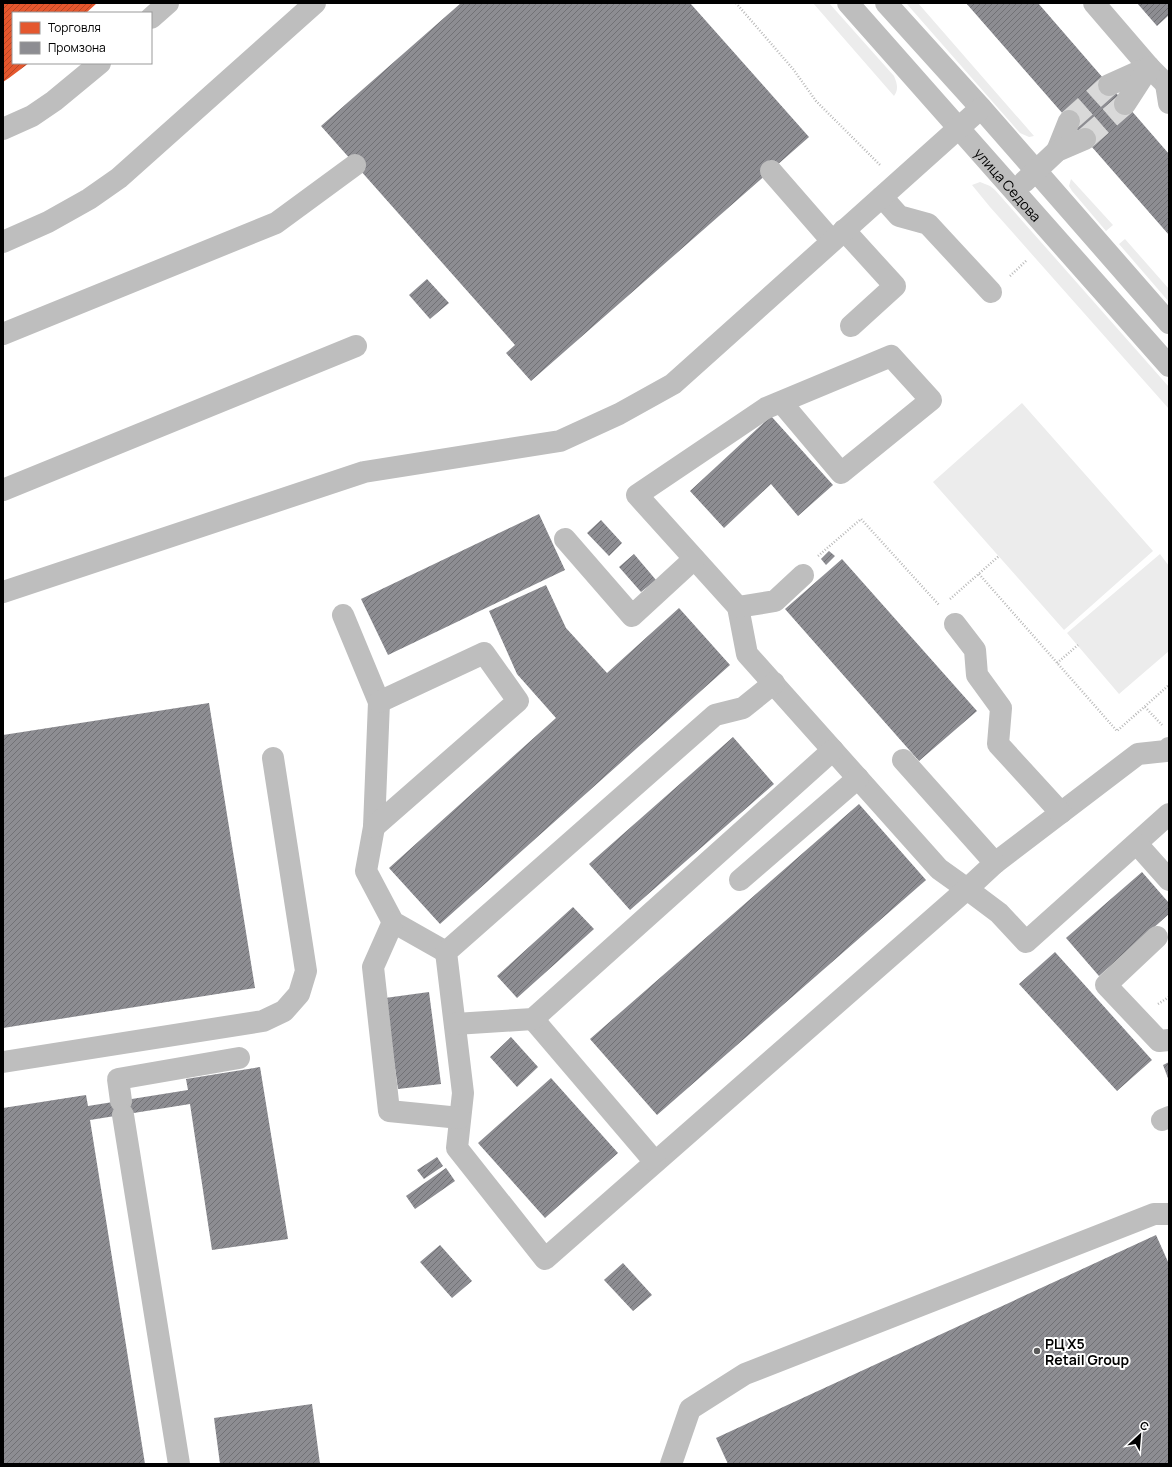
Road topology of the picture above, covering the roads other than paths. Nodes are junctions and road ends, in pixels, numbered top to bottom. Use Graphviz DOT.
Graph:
graph roads {
  1 [pos="168,3"];
  2 [pos="315,3"];
  3 [pos="848,3"];
  4 [pos="886,3"];
  5 [pos="1094,3"];
  6 [pos="152,17"];
  7 [pos="99,64"];
  8 [pos="1149,67"];
  9 [pos="1109,85"];
  10 [pos="1168,90"];
  11 [pos="1125,104"];
  12 [pos="981,108"];
  13 [pos="6,121"];
  14 [pos="1069,121"];
  15 [pos="958,128"];
  16 [pos="1085,139"];
  17 [pos="1057,151"];
  18 [pos="356,165"];
  19 [pos="771,171"];
  20 [pos="1036,171"];
  21 [pos="1015,190"];
  22 [pos="882,197"];
  23 [pos="838,236"];
  24 [pos="3,242"];
  25 [pos="991,292"];
  26 [pos="1169,323"];
  27 [pos="851,326"];
  28 [pos="3,334"];
  29 [pos="356,346"];
  30 [pos="1169,366"];
  31 [pos="781,402"];
  32 [pos="3,490"];
  33 [pos="565,539"];
  34 [pos="694,560"];
  35 [pos="803,575"];
  36 [pos="3,592"];
  37 [pos="738,608"];
  38 [pos="343,615"];
  39 [pos="955,624"];
  40 [pos="774,683"];
  41 [pos="379,702"];
  42 [pos="834,750"];
  43 [pos="1168,751"];
  44 [pos="273,758"];
  45 [pos="903,760"];
  46 [pos="858,778"];
  47 [pos="1061,813"];
  48 [pos="1169,814"];
  49 [pos="374,827"];
  50 [pos="1136,844"];
  51 [pos="995,863"];
  52 [pos="740,880"];
  53 [pos="1169,880"];
  54 [pos="967,889"];
  55 [pos="393,922"];
  56 [pos="1157,937"];
  57 [pos="446,952"];
  58 [pos="533,1019"];
  59 [pos="455,1024"];
  60 [pos="1169,1040"];
  61 [pos="239,1058"];
  62 [pos="3,1062"];
  63 [pos="460,1118"];
  64 [pos="655,1162"];
  65 [pos="1169,1214"];
  66 [pos="179,1464"];
  67 [pos="671,1464"];
  1 -- 6 [label="street"];
  2 -- 24 [label="street"];
  3 -- 15 [label="street, улица Седова"];
  4 -- 12 [label="street, улица Седова"];
  5 -- 8 [label="street"];
  7 -- 13 [label="street"];
  8 -- 9 [label="street"];
  8 -- 10 [label="street"];
  8 -- 11 [label="street"];
  12 -- 15 [label="street"];
  12 -- 20 [label="street, улица Седова"];
  14 -- 17 [label="street"];
  15 -- 21 [label="street, улица Седова"];
  15 -- 22 [label="street"];
  16 -- 17 [label="street"];
  17 -- 20 [label="street"];
  18 -- 28 [label="street"];
  19 -- 23 [label="street"];
  20 -- 21 [label="street"];
  20 -- 26 [label="street, улица Седова"];
  21 -- 30 [label="street, улица Седова"];
  22 -- 23 [label="street"];
  22 -- 25 [label="street"];
  23 -- 27 [label="street"];
  23 -- 36 [label="street"];
  29 -- 32 [label="street"];
  31 -- 31 [label="street"];
  31 -- 34 [label="street"];
  33 -- 34 [label="street"];
  34 -- 37 [label="street"];
  35 -- 37 [label="street"];
  37 -- 40 [label="street"];
  38 -- 41 [label="street"];
  39 -- 47 [label="street"];
  40 -- 42 [label="street"];
  40 -- 57 [label="street"];
  41 -- 49 [label="street"];
  41 -- 49 [label="street"];
  42 -- 46 [label="street"];
  42 -- 58 [label="street"];
  43 -- 47 [label="street"];
  44 -- 62 [label="street"];
  45 -- 51 [label="street"];
  46 -- 52 [label="street"];
  46 -- 54 [label="street"];
  47 -- 51 [label="street"];
  48 -- 50 [label="street"];
  49 -- 55 [label="street"];
  50 -- 53 [label="street"];
  50 -- 54 [label="street"];
  51 -- 54 [label="street"];
  54 -- 64 [label="street"];
  55 -- 57 [label="street"];
  55 -- 63 [label="street"];
  56 -- 60 [label="street"];
  57 -- 59 [label="street"];
  58 -- 59 [label="street"];
  58 -- 64 [label="street"];
  59 -- 63 [label="street"];
  61 -- 66 [label="street"];
  63 -- 64 [label="street"];
  65 -- 67 [label="street"];
}
